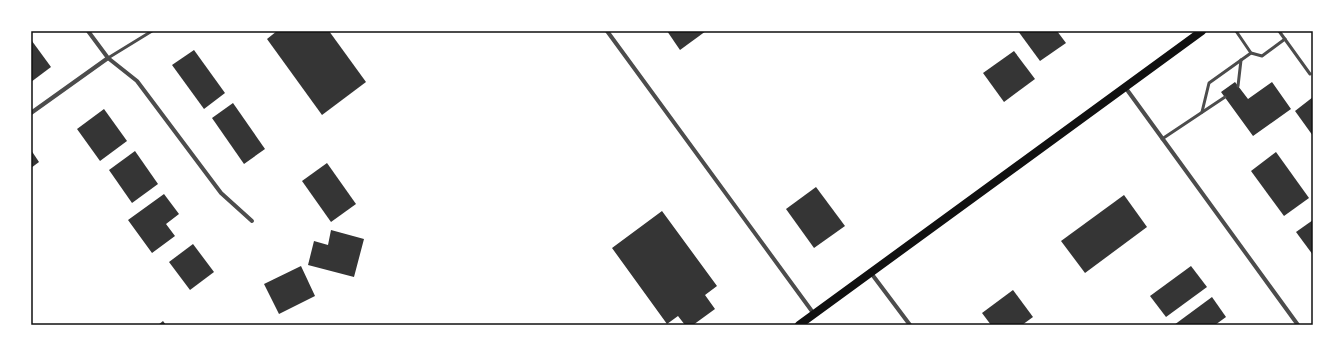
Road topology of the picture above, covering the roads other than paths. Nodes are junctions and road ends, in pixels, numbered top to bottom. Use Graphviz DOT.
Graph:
graph roads {
  1 [pos="88,31"];
  2 [pos="152,31"];
  3 [pos="607,31"];
  4 [pos="1202,31"];
  5 [pos="1236,31"];
  6 [pos="1279,31"];
  7 [pos="1285,39"];
  8 [pos="1251,53"];
  9 [pos="108,58"];
  10 [pos="1241,60"];
  11 [pos="1310,74"];
  12 [pos="1238,86"];
  13 [pos="1125,87"];
  14 [pos="1225,97"];
  15 [pos="1202,112"];
  16 [pos="31,113"];
  17 [pos="1162,139"];
  18 [pos="252,221"];
  19 [pos="871,273"];
  20 [pos="814,314"];
  21 [pos="799,325"];
  22 [pos="910,325"];
  23 [pos="1298,325"];
  1 -- 9 [label="street"];
  2 -- 9 [label="lane"];
  3 -- 20 [label="street"];
  4 -- 13 [label="main road"];
  5 -- 8 [label="lane"];
  6 -- 7 [label="lane"];
  7 -- 8 [label="lane"];
  7 -- 11 [label="lane"];
  8 -- 10 [label="lane"];
  9 -- 16 [label="street"];
  9 -- 18 [label="street"];
  10 -- 12 [label="lane"];
  10 -- 15 [label="lane"];
  13 -- 17 [label="street"];
  13 -- 19 [label="main road"];
  14 -- 15 [label="lane"];
  15 -- 17 [label="lane"];
  17 -- 23 [label="street"];
  19 -- 20 [label="main road"];
  19 -- 22 [label="street"];
  20 -- 21 [label="main road"];
}
